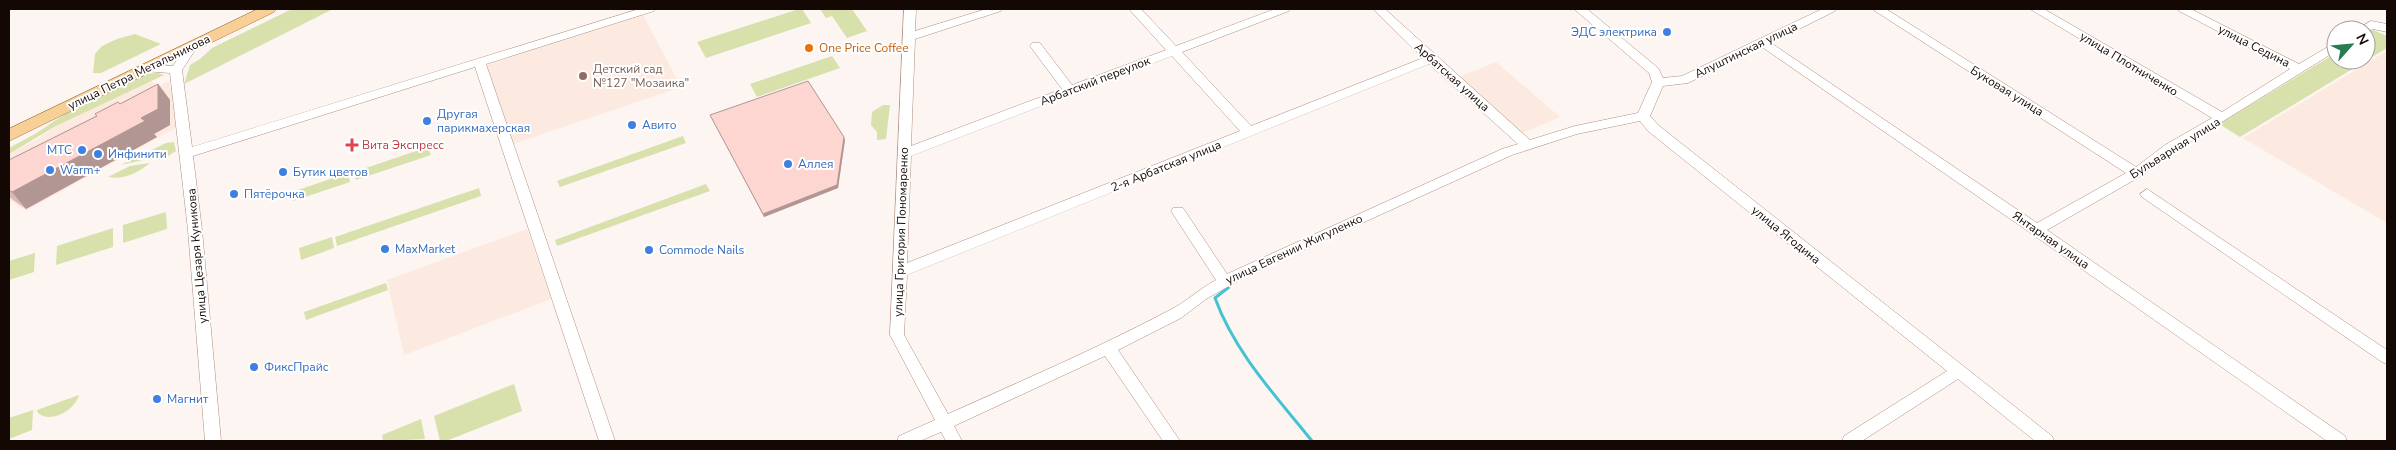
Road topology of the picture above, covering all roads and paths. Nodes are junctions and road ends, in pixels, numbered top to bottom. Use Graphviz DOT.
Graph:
graph roads {
  1 [pos="247,9"];
  2 [pos="269,9"];
  3 [pos="650,9"];
  4 [pos="910,9"];
  5 [pos="997,9"];
  6 [pos="1135,9"];
  7 [pos="1285,9"];
  8 [pos="1379,9"];
  9 [pos="1580,9"];
  10 [pos="1831,9"];
  11 [pos="1878,9"];
  12 [pos="2036,9"];
  13 [pos="2183,9"];
  14 [pos="909,37"];
  15 [pos="1762,42"];
  16 [pos="1036,46"];
  17 [pos="191,47"];
  18 [pos="1175,51"];
  19 [pos="2326,52"];
  20 [pos="1431,59"];
  21 [pos="479,61"];
  22 [pos="148,68"];
  23 [pos="2299,69"];
  24 [pos="176,70"];
  25 [pos="1658,82"];
  26 [pos="1070,91"];
  27 [pos="1643,116"];
  28 [pos="2222,118"];
  29 [pos="9,124"];
  30 [pos="1249,132"];
  31 [pos="9,136"];
  32 [pos="1526,144"];
  33 [pos="187,153"];
  34 [pos="904,154"];
  35 [pos="2136,173"];
  36 [pos="2147,194"];
  37 [pos="1178,211"];
  38 [pos="2037,230"];
  39 [pos="900,272"];
  40 [pos="1224,281"];
  41 [pos="1108,348"];
  42 [pos="2387,358"];
  43 [pos="1957,372"];
  44 [pos="945,423"];
  45 [pos="213,441"];
  46 [pos="607,441"];
  47 [pos="905,441"];
  48 [pos="954,441"];
  49 [pos="1172,441"];
  50 [pos="1850,441"];
  51 [pos="2046,441"];
  52 [pos="2339,441"];
  1 -- 29 [label="main road, улица Петра Метальникова"];
  2 -- 17 [label="main road, улица Петра Метальникова"];
  3 -- 21 [label="street"];
  4 -- 14 [label="street, улица Григория Пономаренко"];
  5 -- 14 [label="street"];
  6 -- 18 [label="street"];
  7 -- 18 [label="street, Арбатский переулок"];
  8 -- 20 [label="street, Арбатская улица"];
  9 -- 25 [label="street"];
  10 -- 15 [label="street, Алуштинская улица"];
  11 -- 35 [label="street, Буковая улица"];
  12 -- 28 [label="street, улица Плотниченко"];
  13 -- 23 [label="street, улица Седина"];
  14 -- 34 [label="street, улица Григория Пономаренко"];
  15 -- 25 [label="street, Алуштинская улица"];
  15 -- 38 [label="street, Янтарная улица"];
  16 -- 26 [label="street"];
  17 -- 22 [label="main road, улица Петра Метальникова"];
  17 -- 24 [label="street"];
  18 -- 26 [label="street, Арбатский переулок"];
  18 -- 30 [label="street"];
  19 -- 23 [label="street, Бульварная улица"];
  20 -- 30 [label="street, 2-я Арбатская улица"];
  20 -- 32 [label="street, Арбатская улица"];
  21 -- 33 [label="street"];
  21 -- 46 [label="street"];
  22 -- 24 [label="street"];
  22 -- 31 [label="main road, улица Петра Метальникова"];
  23 -- 28 [label="street, Бульварная улица"];
  24 -- 33 [label="street, улица Цезаря Куникова"];
  25 -- 27 [label="street"];
  26 -- 34 [label="street, Арбатский переулок"];
  27 -- 32 [label="street, улица Евгении Жигуленко"];
  27 -- 43 [label="street, улица Ягодина"];
  28 -- 35 [label="street, Бульварная улица"];
  30 -- 39 [label="street, 2-я Арбатская улица"];
  32 -- 40 [label="street, улица Евгении Жигуленко"];
  33 -- 45 [label="street, улица Цезаря Куникова"];
  34 -- 39 [label="street, улица Григория Пономаренко"];
  35 -- 38 [label="street, Бульварная улица"];
  36 -- 42 [label="street"];
  37 -- 40 [label="street"];
  38 -- 52 [label="street, Янтарная улица"];
  39 -- 44 [label="street, улица Григория Пономаренко"];
  40 -- 41 [label="street, улица Евгении Жигуленко"];
  41 -- 44 [label="street, улица Евгении Жигуленко"];
  41 -- 49 [label="street"];
  43 -- 50 [label="street"];
  43 -- 51 [label="street, улица Ягодина"];
  44 -- 47 [label="street, улица Евгении Жигуленко"];
  44 -- 48 [label="street, улица Григория Пономаренко"];
}
